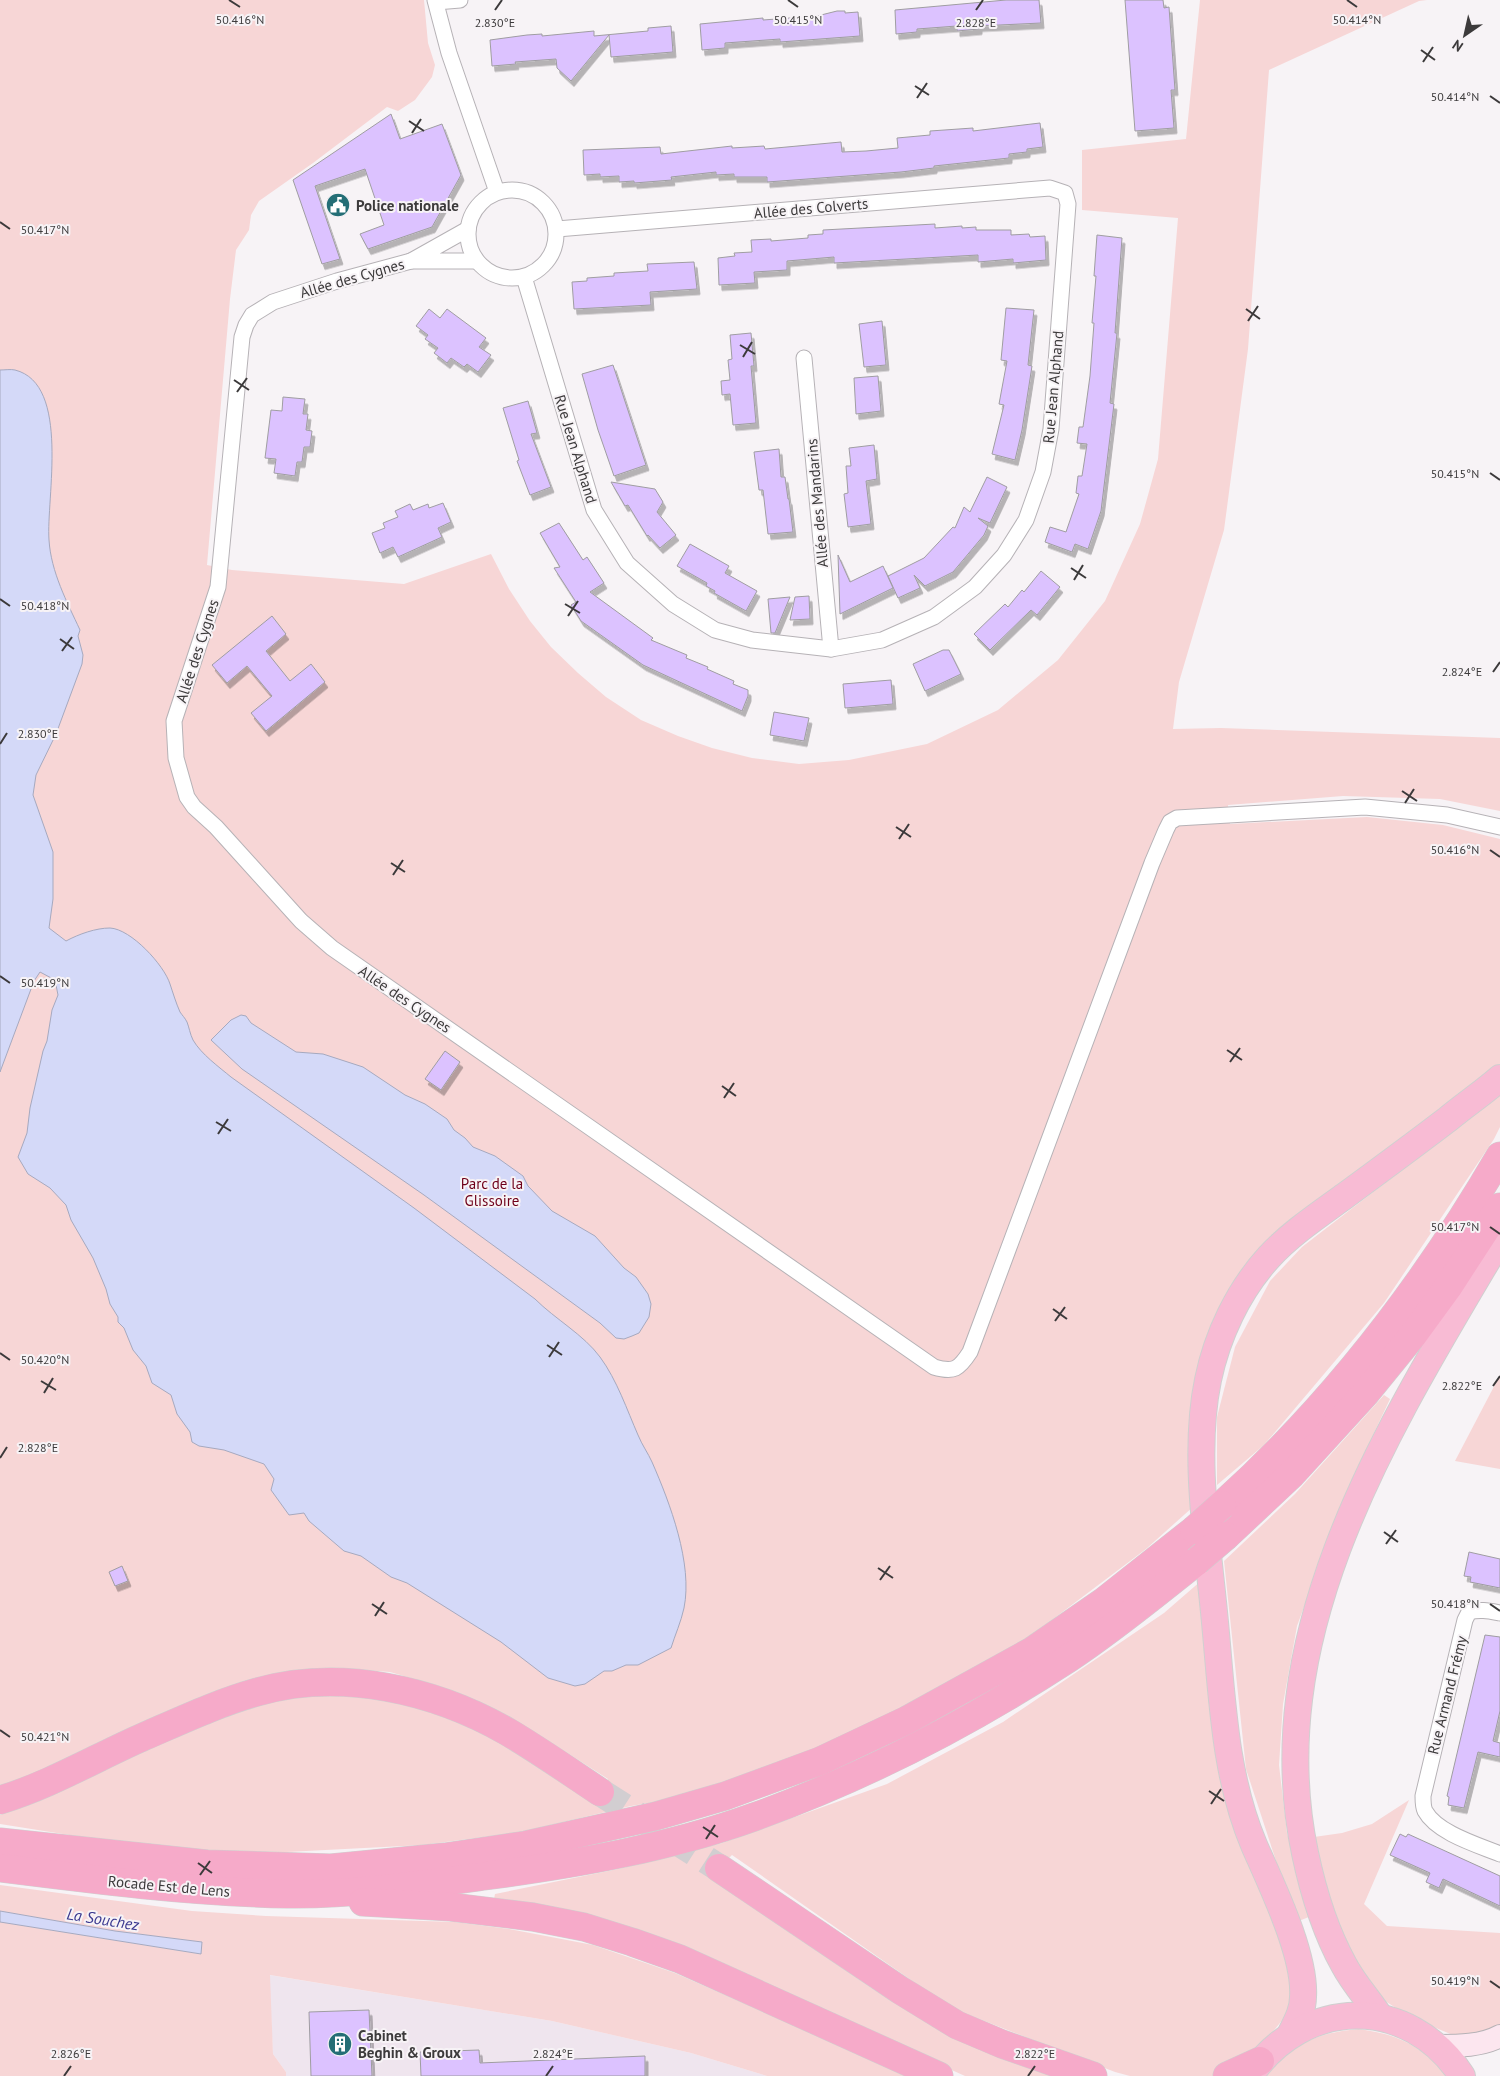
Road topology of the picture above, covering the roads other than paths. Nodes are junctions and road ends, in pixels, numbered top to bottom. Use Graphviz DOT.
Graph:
graph roads {
  1 [pos="460,0"];
  2 [pos="435,1"];
  3 [pos="497,192"];
  4 [pos="1065,193"];
  5 [pos="468,229"];
  6 [pos="557,229"];
  7 [pos="411,261"];
  8 [pos="476,261"];
  9 [pos="524,277"];
  10 [pos="804,358"];
  11 [pos="831,649"];
  12 [pos="1500,826"];
  13 [pos="1500,1078"];
  14 [pos="1500,1156"];
  15 [pos="1500,1207"];
  16 [pos="1500,1239"];
  17 [pos="1500,1613"];
  18 [pos="600,1792"];
  19 [pos="0,1800"];
  20 [pos="0,1842"];
  21 [pos="1500,1854"];
  22 [pos="0,1868"];
  23 [pos="719,1868"];
  24 [pos="339,1892"];
  25 [pos="1380,2017"];
  26 [pos="1292,2033"];
  27 [pos="1500,2036"];
  28 [pos="1438,2046"];
  29 [pos="1255,2069"];
  30 [pos="938,2076"];
  31 [pos="1093,2076"];
  32 [pos="1227,2076"];
  33 [pos="1462,2076"];
  1 -- 2 [label="street"];
  2 -- 3 [label="street"];
  3 -- 5 [label="street"];
  3 -- 6 [label="street"];
  4 -- 6 [label="street, Allée des Colverts"];
  4 -- 11 [label="street, Rue Jean Alphand"];
  5 -- 7 [label="street, Allée des Cygnes"];
  5 -- 8 [label="street"];
  6 -- 9 [label="street"];
  7 -- 8 [label="street, Allée des Cygnes"];
  7 -- 12 [label="street, Allée des Cygnes"];
  8 -- 9 [label="street"];
  9 -- 11 [label="street, Rue Jean Alphand"];
  10 -- 11 [label="street, Allée des Mandarins"];
  13 -- 26 [label="highway"];
  14 -- 20 [label="highway, bridge"];
  15 -- 24 [label="highway, Rocade Est de Lens, bridge"];
  16 -- 25 [label="highway"];
  17 -- 21 [label="street, Rue Armand Frémy"];
  18 -- 19 [label="highway"];
  22 -- 24 [label="highway, Rocade Est de Lens"];
  23 -- 31 [label="highway"];
  24 -- 30 [label="highway"];
  25 -- 26 [label="highway"];
  25 -- 28 [label="highway"];
  26 -- 29 [label="highway"];
  27 -- 28 [label="main road"];
  28 -- 33 [label="highway"];
  29 -- 32 [label="highway"];
}
